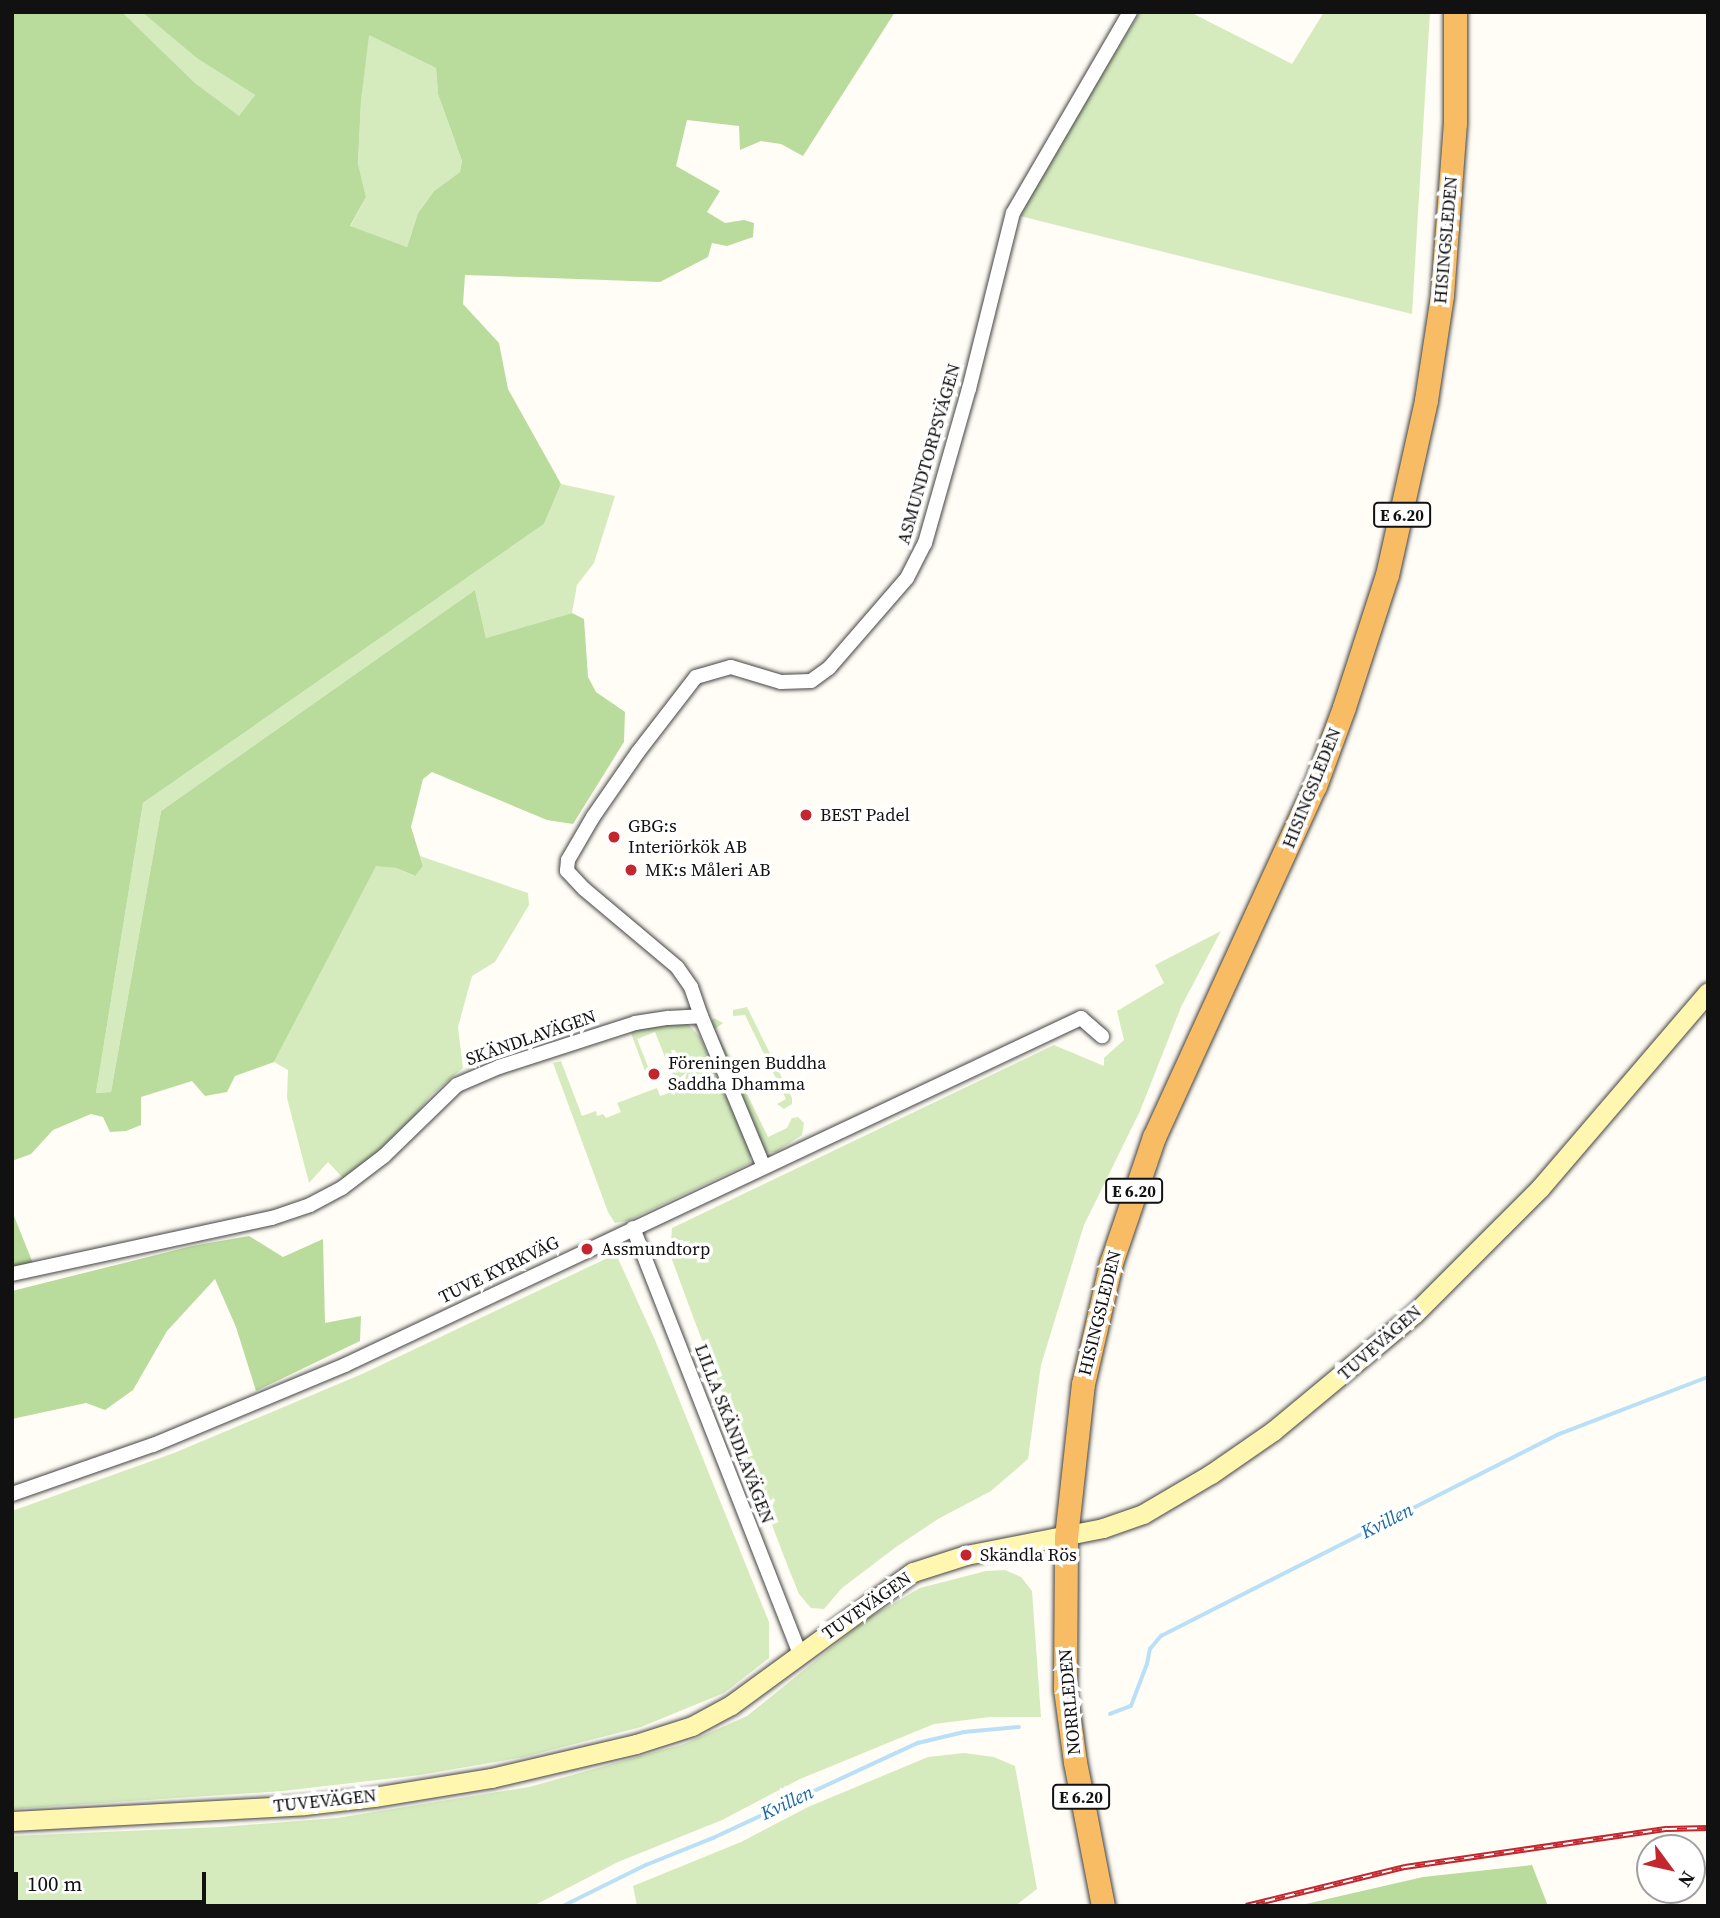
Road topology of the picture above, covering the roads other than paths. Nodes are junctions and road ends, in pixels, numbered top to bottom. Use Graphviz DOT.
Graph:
graph roads {
  1 [pos="1130,12"];
  2 [pos="1455,12"];
  3 [pos="1708,992"];
  4 [pos="701,1016"];
  5 [pos="1102,1036"];
  6 [pos="763,1165"];
  7 [pos="633,1228"];
  8 [pos="12,1274"];
  9 [pos="12,1494"];
  10 [pos="1066,1537"];
  11 [pos="800,1654"];
  12 [pos="12,1821"];
  13 [pos="1101,1897"];
  1 -- 4 [label="street, ASMUNDTORPSVÄGEN"];
  2 -- 10 [label="highway, HISINGSLEDEN / E 6.20"];
  3 -- 10 [label="main road, TUVEVÄGEN"];
  4 -- 6 [label="street"];
  4 -- 8 [label="street, SKÄNDLAVÄGEN"];
  5 -- 6 [label="street, TUVE KYRKVÄG"];
  6 -- 7 [label="street, TUVE KYRKVÄG"];
  7 -- 9 [label="street, TUVE KYRKVÄG"];
  7 -- 11 [label="street, LILLA SKÄNDLAVÄGEN"];
  10 -- 11 [label="main road, TUVEVÄGEN"];
  10 -- 13 [label="highway, NORRLEDEN / E 6.20"];
  11 -- 12 [label="main road, TUVEVÄGEN"];
}
